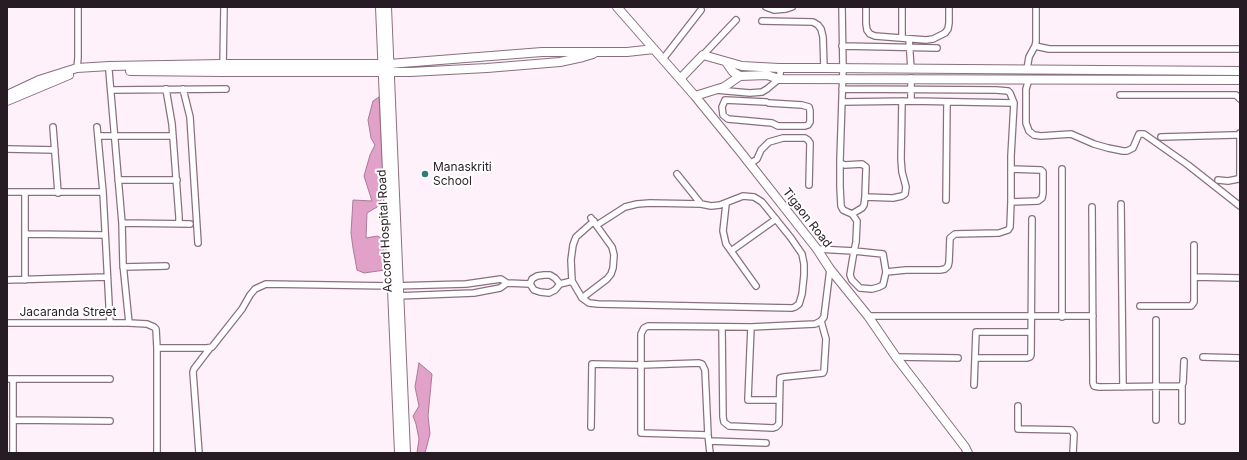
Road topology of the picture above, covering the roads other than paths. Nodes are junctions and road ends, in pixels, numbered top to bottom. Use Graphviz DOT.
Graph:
graph roads {
  1 [pos="78,7"];
  2 [pos="224,7"];
  3 [pos="380,7"];
  4 [pos="387,7"];
  5 [pos="617,7"];
  6 [pos="766,7"];
  7 [pos="792,7"];
  8 [pos="842,7"];
  9 [pos="866,7"];
  10 [pos="902,7"];
  11 [pos="949,7"];
  12 [pos="1036,7"];
  13 [pos="776,8"];
  14 [pos="701,10"];
  15 [pos="736,20"];
  16 [pos="762,21"];
  17 [pos="902,38"];
  18 [pos="909,39"];
  19 [pos="842,46"];
  20 [pos="1035,46"];
  21 [pos="910,48"];
  22 [pos="937,48"];
  23 [pos="654,49"];
  24 [pos="1240,49"];
  25 [pos="597,52"];
  26 [pos="703,55"];
  27 [pos="663,59"];
  28 [pos="726,62"];
  29 [pos="77,68"];
  30 [pos="223,68"];
  31 [pos="386,68"];
  32 [pos="781,68"];
  33 [pos="824,68"];
  34 [pos="843,68"];
  35 [pos="911,69"];
  36 [pos="1027,69"];
  37 [pos="109,71"];
  38 [pos="1240,71"];
  39 [pos="740,76"];
  40 [pos="842,78"];
  41 [pos="911,78"];
  42 [pos="680,79"];
  43 [pos="779,79"];
  44 [pos="1029,79"];
  45 [pos="1240,80"];
  46 [pos="166,89"];
  47 [pos="183,89"];
  48 [pos="226,89"];
  49 [pos="767,89"];
  50 [pos="842,89"];
  51 [pos="111,90"];
  52 [pos="716,90"];
  53 [pos="911,90"];
  54 [pos="7,95"];
  55 [pos="1120,95"];
  56 [pos="694,96"];
  57 [pos="1239,96"];
  58 [pos="7,101"];
  59 [pos="902,101"];
  60 [pos="910,101"];
  61 [pos="768,102"];
  62 [pos="842,102"];
  63 [pos="947,102"];
  64 [pos="1014,103"];
  65 [pos="53,127"];
  66 [pos="97,127"];
  67 [pos="1240,134"];
  68 [pos="98,136"];
  69 [pos="114,136"];
  70 [pos="173,136"];
  71 [pos="1161,137"];
  72 [pos="7,149"];
  73 [pos="55,150"];
  74 [pos="840,163"];
  75 [pos="750,164"];
  76 [pos="1011,169"];
  77 [pos="1062,169"];
  78 [pos="677,174"];
  79 [pos="118,180"];
  80 [pos="176,180"];
  81 [pos="1218,180"];
  82 [pos="809,185"];
  83 [pos="7,192"];
  84 [pos="25,192"];
  85 [pos="103,192"];
  86 [pos="58,193"];
  87 [pos="865,197"];
  88 [pos="946,200"];
  89 [pos="1011,202"];
  90 [pos="701,204"];
  91 [pos="726,204"];
  92 [pos="1121,204"];
  93 [pos="1240,206"];
  94 [pos="1092,207"];
  95 [pos="852,214"];
  96 [pos="776,218"];
  97 [pos="1032,219"];
  98 [pos="594,221"];
  99 [pos="122,224"];
  100 [pos="179,224"];
  101 [pos="190,224"];
  102 [pos="25,234"];
  103 [pos="105,235"];
  104 [pos="198,243"];
  105 [pos="1194,245"];
  106 [pos="817,249"];
  107 [pos="731,251"];
  108 [pos="854,251"];
  109 [pos="166,266"];
  110 [pos="123,267"];
  111 [pos="830,269"];
  112 [pos="886,272"];
  113 [pos="107,277"];
  114 [pos="1194,277"];
  115 [pos="1240,278"];
  116 [pos="7,280"];
  117 [pos="25,280"];
  118 [pos="572,281"];
  119 [pos="507,283"];
  120 [pos="530,284"];
  121 [pos="560,284"];
  122 [pos="396,286"];
  123 [pos="756,286"];
  124 [pos="397,296"];
  125 [pos="582,298"];
  126 [pos="1140,306"];
  127 [pos="868,316"];
  128 [pos="1030,316"];
  129 [pos="1062,316"];
  130 [pos="1093,316"];
  131 [pos="1156,320"];
  132 [pos="821,321"];
  133 [pos="7,323"];
  134 [pos="110,323"];
  135 [pos="129,323"];
  136 [pos="722,327"];
  137 [pos="750,327"];
  138 [pos="1031,332"];
  139 [pos="157,348"];
  140 [pos="210,348"];
  141 [pos="896,357"];
  142 [pos="1203,357"];
  143 [pos="958,358"];
  144 [pos="975,358"];
  145 [pos="1240,358"];
  146 [pos="1184,361"];
  147 [pos="641,365"];
  148 [pos="10,379"];
  149 [pos="110,380"];
  150 [pos="974,385"];
  151 [pos="1182,385"];
  152 [pos="1156,386"];
  153 [pos="1123,387"];
  154 [pos="779,400"];
  155 [pos="1018,406"];
  156 [pos="13,420"];
  157 [pos="1156,420"];
  158 [pos="110,421"];
  159 [pos="1182,421"];
  160 [pos="591,427"];
  161 [pos="708,438"];
  162 [pos="766,443"];
  163 [pos="13,453"];
  164 [pos="157,453"];
  165 [pos="199,453"];
  166 [pos="399,453"];
  167 [pos="406,453"];
  168 [pos="710,453"];
  169 [pos="968,453"];
  170 [pos="1073,453"];
  1 -- 29 [label="street"];
  2 -- 30 [label="street"];
  3 -- 31 [label="street"];
  4 -- 31 [label="street, Accord Hospital Road"];
  5 -- 23 [label="street, Tigaon Road"];
  6 -- 13 [label="street"];
  7 -- 13 [label="street"];
  8 -- 19 [label="street"];
  9 -- 17 [label="street"];
  10 -- 17 [label="street"];
  11 -- 18 [label="street"];
  12 -- 20 [label="street"];
  14 -- 27 [label="street"];
  15 -- 26 [label="street"];
  16 -- 33 [label="street"];
  17 -- 18 [label="street"];
  18 -- 21 [label="street"];
  19 -- 21 [label="street"];
  19 -- 34 [label="street"];
  20 -- 24 [label="street"];
  20 -- 36 [label="street"];
  21 -- 22 [label="street"];
  21 -- 35 [label="street"];
  23 -- 25 [label="street"];
  23 -- 27 [label="street, Tigaon Road"];
  25 -- 31 [label="street"];
  25 -- 31 [label="street"];
  26 -- 28 [label="street"];
  26 -- 42 [label="street"];
  27 -- 42 [label="street, Tigaon Road"];
  28 -- 32 [label="street"];
  28 -- 39 [label="street"];
  29 -- 30 [label="street"];
  29 -- 54 [label="street"];
  30 -- 31 [label="street"];
  30 -- 37 [label="street"];
  31 -- 122 [label="street, Accord Hospital Road"];
  32 -- 33 [label="street"];
  32 -- 43 [label="street"];
  33 -- 34 [label="street"];
  34 -- 35 [label="street"];
  34 -- 40 [label="street"];
  35 -- 36 [label="street"];
  36 -- 38 [label="street"];
  37 -- 51 [label="street"];
  37 -- 58 [label="street"];
  39 -- 43 [label="street"];
  39 -- 52 [label="street"];
  40 -- 41 [label="street"];
  40 -- 43 [label="street"];
  40 -- 50 [label="street"];
  41 -- 44 [label="street"];
  41 -- 53 [label="street"];
  42 -- 56 [label="street, Tigaon Road"];
  43 -- 49 [label="street"];
  44 -- 45 [label="street"];
  44 -- 93 [label="street"];
  46 -- 47 [label="street"];
  46 -- 51 [label="street"];
  46 -- 70 [label="street"];
  47 -- 48 [label="street"];
  47 -- 104 [label="street"];
  49 -- 52 [label="street"];
  49 -- 61 [label="street"];
  50 -- 53 [label="street"];
  50 -- 62 [label="street"];
  51 -- 69 [label="street"];
  52 -- 56 [label="street"];
  53 -- 60 [label="street"];
  53 -- 64 [label="street"];
  55 -- 57 [label="street"];
  56 -- 75 [label="street, Tigaon Road"];
  59 -- 60 [label="street"];
  59 -- 62 [label="street"];
  59 -- 87 [label="street"];
  60 -- 63 [label="street"];
  61 -- 61 [label="street"];
  62 -- 74 [label="street"];
  63 -- 64 [label="street"];
  63 -- 88 [label="street"];
  64 -- 76 [label="street"];
  65 -- 73 [label="street"];
  66 -- 68 [label="street"];
  67 -- 71 [label="street"];
  67 -- 81 [label="street"];
  68 -- 69 [label="street"];
  68 -- 85 [label="street"];
  69 -- 70 [label="street"];
  69 -- 79 [label="street"];
  70 -- 80 [label="street"];
  72 -- 73 [label="street"];
  73 -- 86 [label="street"];
  74 -- 87 [label="street"];
  74 -- 95 [label="street"];
  75 -- 82 [label="street"];
  75 -- 106 [label="street, Tigaon Road"];
  76 -- 89 [label="street"];
  76 -- 89 [label="street"];
  77 -- 129 [label="street"];
  78 -- 90 [label="street"];
  79 -- 80 [label="street"];
  79 -- 99 [label="street"];
  80 -- 100 [label="street"];
  83 -- 84 [label="street"];
  84 -- 86 [label="street"];
  84 -- 102 [label="street"];
  85 -- 86 [label="street"];
  85 -- 103 [label="street"];
  87 -- 95 [label="street"];
  89 -- 112 [label="street"];
  90 -- 91 [label="street"];
  90 -- 98 [label="street"];
  91 -- 96 [label="street"];
  91 -- 107 [label="street"];
  92 -- 153 [label="street"];
  94 -- 130 [label="street"];
  95 -- 108 [label="street"];
  96 -- 107 [label="street"];
  96 -- 125 [label="street"];
  97 -- 128 [label="street"];
  98 -- 118 [label="street"];
  98 -- 125 [label="street"];
  99 -- 100 [label="street"];
  99 -- 110 [label="street"];
  100 -- 101 [label="street"];
  102 -- 103 [label="street"];
  102 -- 117 [label="street"];
  103 -- 113 [label="street"];
  105 -- 114 [label="street"];
  106 -- 108 [label="street"];
  106 -- 111 [label="street, Tigaon Road"];
  107 -- 123 [label="street"];
  108 -- 112 [label="street"];
  108 -- 112 [label="street"];
  109 -- 110 [label="street"];
  110 -- 135 [label="street"];
  111 -- 127 [label="street, Tigaon Road"];
  111 -- 132 [label="street"];
  113 -- 117 [label="street"];
  113 -- 134 [label="street"];
  114 -- 115 [label="street"];
  114 -- 126 [label="street"];
  116 -- 117 [label="street"];
  118 -- 121 [label="street"];
  118 -- 125 [label="street"];
  119 -- 120 [label="street"];
  119 -- 122 [label="street"];
  119 -- 124 [label="street"];
  120 -- 121 [label="street"];
  120 -- 121 [label="street"];
  122 -- 124 [label="street, Accord Hospital Road"];
  122 -- 140 [label="street"];
  124 -- 166 [label="street"];
  124 -- 167 [label="street, Accord Hospital Road"];
  127 -- 128 [label="street"];
  127 -- 141 [label="street, Tigaon Road"];
  128 -- 129 [label="street"];
  128 -- 138 [label="street"];
  129 -- 130 [label="street"];
  130 -- 153 [label="street"];
  131 -- 152 [label="street"];
  132 -- 137 [label="street"];
  132 -- 154 [label="street"];
  133 -- 134 [label="street, Jacaranda Street"];
  134 -- 135 [label="street, Jacaranda Street"];
  135 -- 139 [label="street, Jacaranda Street"];
  136 -- 137 [label="street"];
  136 -- 147 [label="street"];
  136 -- 154 [label="street"];
  137 -- 154 [label="street"];
  138 -- 144 [label="street"];
  138 -- 144 [label="street"];
  139 -- 140 [label="street"];
  139 -- 164 [label="street"];
  140 -- 165 [label="street"];
  141 -- 143 [label="street"];
  141 -- 169 [label="street, Tigaon Road"];
  142 -- 145 [label="street"];
  144 -- 150 [label="street"];
  146 -- 151 [label="street"];
  147 -- 160 [label="street"];
  147 -- 161 [label="street"];
  147 -- 161 [label="street"];
  148 -- 149 [label="street"];
  148 -- 156 [label="street"];
  151 -- 152 [label="street"];
  151 -- 159 [label="street"];
  152 -- 153 [label="street"];
  152 -- 157 [label="street"];
  155 -- 170 [label="street"];
  156 -- 158 [label="street"];
  156 -- 163 [label="street"];
  161 -- 162 [label="street"];
  161 -- 168 [label="street"];
}
